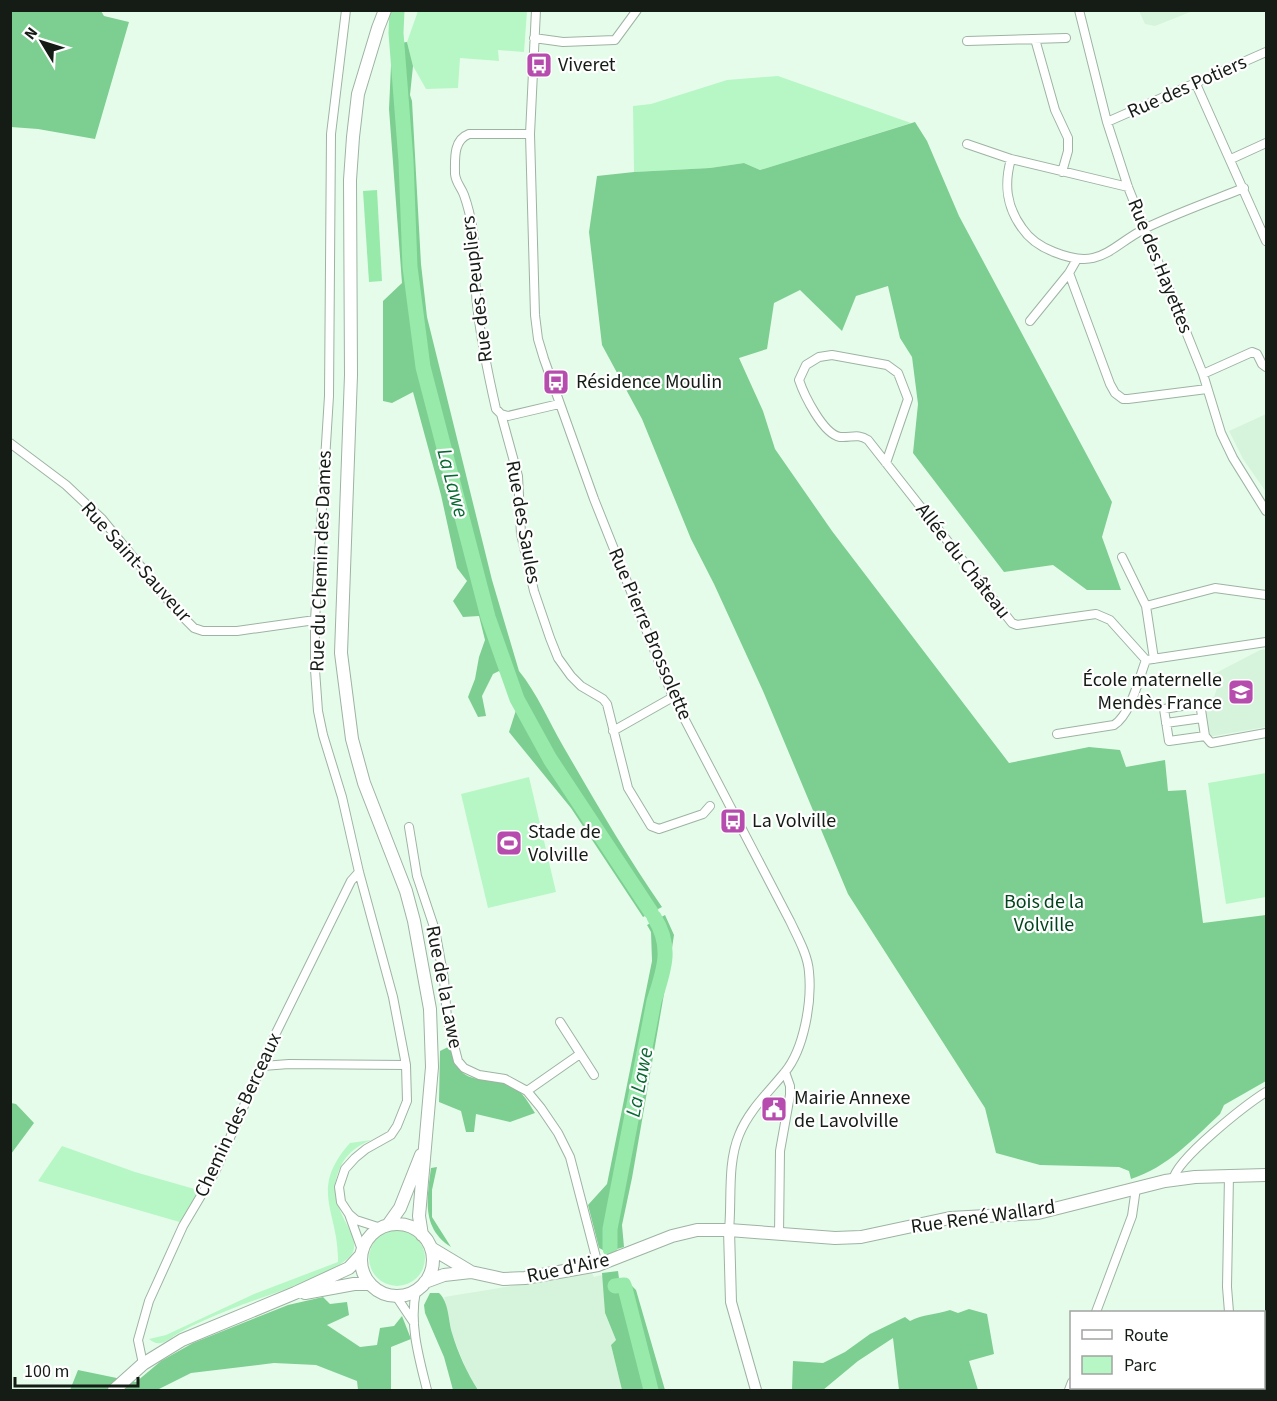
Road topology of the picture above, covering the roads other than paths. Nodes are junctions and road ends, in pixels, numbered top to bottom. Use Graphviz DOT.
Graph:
graph roads {
  1 [pos="346,10"];
  2 [pos="385,10"];
  3 [pos="536,10"];
  4 [pos="637,10"];
  5 [pos="1079,10"];
  6 [pos="534,38"];
  7 [pos="1066,38"];
  8 [pos="1035,39"];
  9 [pos="967,41"];
  10 [pos="1266,52"];
  11 [pos="1196,84"];
  12 [pos="1107,122"];
  13 [pos="530,134"];
  14 [pos="1266,143"];
  15 [pos="967,144"];
  16 [pos="1011,159"];
  17 [pos="1231,159"];
  18 [pos="1062,172"];
  19 [pos="1128,187"];
  20 [pos="1244,188"];
  21 [pos="1144,229"];
  22 [pos="1266,241"];
  23 [pos="1077,259"];
  24 [pos="1069,273"];
  25 [pos="1030,321"];
  26 [pos="1266,367"];
  27 [pos="1203,374"];
  28 [pos="1207,388"];
  29 [pos="559,404"];
  30 [pos="501,414"];
  31 [pos="10,443"];
  32 [pos="886,463"];
  33 [pos="1266,511"];
  34 [pos="1122,557"];
  35 [pos="1266,595"];
  36 [pos="1146,606"];
  37 [pos="315,620"];
  38 [pos="1266,642"];
  39 [pos="1150,659"];
  40 [pos="673,697"];
  41 [pos="1202,718"];
  42 [pos="1166,723"];
  43 [pos="613,731"];
  44 [pos="1266,733"];
  45 [pos="1057,734"];
  46 [pos="1208,740"];
  47 [pos="710,806"];
  48 [pos="409,827"];
  49 [pos="359,872"];
  50 [pos="560,1022"];
  51 [pos="580,1054"];
  52 [pos="405,1065"];
  53 [pos="263,1066"];
  54 [pos="785,1072"];
  55 [pos="594,1075"];
  56 [pos="527,1091"];
  57 [pos="1265,1093"];
  58 [pos="1266,1104"];
  59 [pos="426,1143"];
  60 [pos="1229,1175"];
  61 [pos="1266,1175"];
  62 [pos="1173,1180"];
  63 [pos="1136,1188"];
  64 [pos="349,1214"];
  65 [pos="385,1226"];
  66 [pos="697,1230"];
  67 [pos="729,1230"];
  68 [pos="422,1235"];
  69 [pos="779,1235"];
  70 [pos="431,1248"];
  71 [pos="362,1252"];
  72 [pos="598,1265"];
  73 [pos="471,1272"];
  74 [pos="425,1282"];
  75 [pos="370,1284"];
  76 [pos="416,1291"];
  77 [pos="295,1293"];
  78 [pos="396,1296"];
  79 [pos="1096,1311"];
  80 [pos="1229,1311"];
  81 [pos="414,1323"];
  82 [pos="143,1364"];
  83 [pos="114,1390"];
  84 [pos="427,1390"];
  85 [pos="756,1390"];
  1 -- 37 [label="street, Rue du Chemin des Dames"];
  2 -- 59 [label="main road"];
  3 -- 6 [label="street, Rue Pierre Brossolette"];
  4 -- 6 [label="street"];
  5 -- 12 [label="street, Rue des Hayettes"];
  6 -- 13 [label="street, Rue Pierre Brossolette"];
  7 -- 8 [label="street"];
  8 -- 9 [label="street"];
  8 -- 18 [label="street"];
  10 -- 11 [label="street, Rue des Potiers"];
  11 -- 12 [label="street, Rue des Potiers"];
  11 -- 17 [label="street"];
  12 -- 19 [label="street, Rue des Hayettes"];
  13 -- 29 [label="street, Rue Pierre Brossolette"];
  13 -- 30 [label="street, Rue des Peupliers"];
  14 -- 17 [label="street"];
  15 -- 16 [label="street"];
  16 -- 18 [label="street"];
  16 -- 23 [label="street"];
  17 -- 20 [label="street"];
  18 -- 19 [label="street"];
  19 -- 21 [label="street, Rue des Hayettes"];
  20 -- 21 [label="street"];
  20 -- 22 [label="street"];
  21 -- 23 [label="street"];
  21 -- 27 [label="street, Rue des Hayettes"];
  23 -- 24 [label="street"];
  24 -- 25 [label="street"];
  24 -- 28 [label="street"];
  26 -- 27 [label="street"];
  27 -- 28 [label="street, Rue des Hayettes"];
  28 -- 33 [label="street, Rue des Hayettes"];
  29 -- 30 [label="street"];
  29 -- 40 [label="street, Rue Pierre Brossolette"];
  30 -- 43 [label="street, Rue des Saules"];
  31 -- 37 [label="street, Rue Saint-Sauveur"];
  32 -- 32 [label="street, Allée du Château"];
  32 -- 39 [label="street, Allée du Château"];
  34 -- 36 [label="street"];
  35 -- 36 [label="street"];
  36 -- 39 [label="street"];
  37 -- 49 [label="street, Rue du Chemin des Dames"];
  38 -- 39 [label="street"];
  39 -- 45 [label="street"];
  40 -- 43 [label="street"];
  40 -- 54 [label="street, Rue Pierre Brossolette"];
  41 -- 42 [label="street"];
  41 -- 42 [label="street"];
  41 -- 46 [label="street"];
  42 -- 46 [label="street"];
  43 -- 47 [label="street"];
  44 -- 46 [label="street"];
  48 -- 56 [label="street, Rue de la Lawe"];
  49 -- 52 [label="street, Rue du Chemin des Dames"];
  49 -- 53 [label="street, Chemin des Berceaux"];
  50 -- 51 [label="street"];
  51 -- 55 [label="street"];
  51 -- 56 [label="street"];
  52 -- 53 [label="street"];
  52 -- 64 [label="street, Rue du Chemin des Dames"];
  53 -- 82 [label="street, Chemin des Berceaux"];
  54 -- 67 [label="street, Rue Pierre Brossolette"];
  54 -- 69 [label="street"];
  56 -- 72 [label="street, Rue de la Lawe"];
  57 -- 58 [label="street"];
  57 -- 62 [label="street"];
  59 -- 65 [label="main road"];
  59 -- 68 [label="main road"];
  60 -- 61 [label="main road, Rue René Wallard"];
  60 -- 62 [label="main road, Rue René Wallard"];
  60 -- 80 [label="street"];
  62 -- 63 [label="main road, Rue René Wallard"];
  63 -- 69 [label="main road, Rue René Wallard"];
  63 -- 79 [label="street"];
  64 -- 65 [label="street"];
  64 -- 71 [label="street, Rue du Chemin des Dames"];
  65 -- 68 [label="main road"];
  65 -- 71 [label="main road"];
  66 -- 67 [label="main road, Rue René Wallard"];
  66 -- 72 [label="main road, Rue d'Aire"];
  67 -- 69 [label="main road, Rue René Wallard"];
  67 -- 85 [label="street"];
  68 -- 70 [label="main road"];
  70 -- 73 [label="main road, Rue d'Aire"];
  70 -- 74 [label="main road"];
  71 -- 75 [label="main road"];
  71 -- 77 [label="main road"];
  72 -- 73 [label="main road, Rue d'Aire"];
  73 -- 74 [label="main road, Rue d'Aire"];
  74 -- 76 [label="main road"];
  75 -- 77 [label="main road"];
  75 -- 78 [label="main road"];
  76 -- 78 [label="main road"];
  76 -- 81 [label="street"];
  77 -- 82 [label="main road"];
  78 -- 81 [label="street"];
  81 -- 84 [label="street"];
  82 -- 83 [label="main road"];
}
